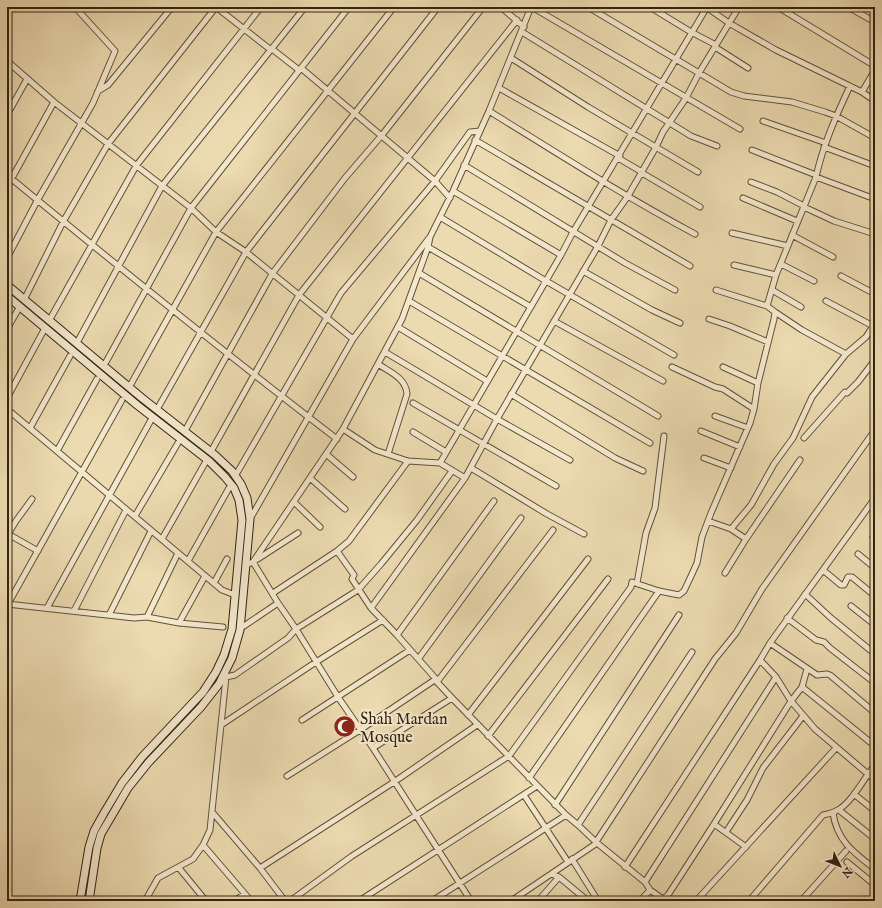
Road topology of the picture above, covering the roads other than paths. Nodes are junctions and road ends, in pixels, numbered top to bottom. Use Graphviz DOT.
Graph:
graph roads {
  1 [pos="75,7"];
  2 [pos="172,7"];
  3 [pos="216,7"];
  4 [pos="261,7"];
  5 [pos="305,7"];
  6 [pos="349,7"];
  7 [pos="394,7"];
  8 [pos="438,7"];
  9 [pos="483,7"];
  10 [pos="501,7"];
  11 [pos="532,7"];
  12 [pos="588,7"];
  13 [pos="650,7"];
  14 [pos="707,7"];
  15 [pos="739,7"];
  16 [pos="778,7"];
  17 [pos="848,7"];
  18 [pos="516,20"];
  19 [pos="875,22"];
  20 [pos="729,24"];
  21 [pos="243,29"];
  22 [pos="523,29"];
  23 [pos="691,32"];
  24 [pos="715,46"];
  25 [pos="271,49"];
  26 [pos="511,58"];
  27 [pos="676,59"];
  28 [pos="7,61"];
  29 [pos="875,66"];
  30 [pos="748,68"];
  31 [pos="300,69"];
  32 [pos="875,70"];
  33 [pos="699,73"];
  34 [pos="27,78"];
  35 [pos="662,84"];
  36 [pos="850,86"];
  37 [pos="499,88"];
  38 [pos="328,90"];
  39 [pos="98,91"];
  40 [pos="862,92"];
  41 [pos="686,98"];
  42 [pos="875,101"];
  43 [pos="54,102"];
  44 [pos="646,109"];
  45 [pos="489,111"];
  46 [pos="355,112"];
  47 [pos="7,115"];
  48 [pos="836,116"];
  49 [pos="763,121"];
  50 [pos="82,123"];
  51 [pos="669,123"];
  52 [pos="740,129"];
  53 [pos="480,131"];
  54 [pos="633,133"];
  55 [pos="382,135"];
  56 [pos="875,138"];
  57 [pos="475,140"];
  58 [pos="108,144"];
  59 [pos="825,145"];
  60 [pos="717,146"];
  61 [pos="656,148"];
  62 [pos="752,150"];
  63 [pos="619,157"];
  64 [pos="408,158"];
  65 [pos="464,165"];
  66 [pos="136,166"];
  67 [pos="875,166"];
  68 [pos="642,172"];
  69 [pos="698,172"];
  70 [pos="816,176"];
  71 [pos="9,177"];
  72 [pos="435,181"];
  73 [pos="603,182"];
  74 [pos="751,182"];
  75 [pos="162,186"];
  76 [pos="7,187"];
  77 [pos="453,191"];
  78 [pos="628,196"];
  79 [pos="450,198"];
  80 [pos="743,198"];
  81 [pos="875,199"];
  82 [pos="37,200"];
  83 [pos="589,206"];
  84 [pos="700,206"];
  85 [pos="804,207"];
  86 [pos="190,208"];
  87 [pos="440,217"];
  88 [pos="611,220"];
  89 [pos="797,221"];
  90 [pos="63,222"];
  91 [pos="216,232"];
  92 [pos="573,232"];
  93 [pos="732,233"];
  94 [pos="695,234"];
  95 [pos="875,234"];
  96 [pos="792,236"];
  97 [pos="430,238"];
  98 [pos="91,245"];
  99 [pos="598,246"];
  100 [pos="788,246"];
  101 [pos="428,247"];
  102 [pos="246,252"];
  103 [pos="562,256"];
  104 [pos="833,257"];
  105 [pos="7,258"];
  106 [pos="781,264"];
  107 [pos="734,265"];
  108 [pos="118,266"];
  109 [pos="690,266"];
  110 [pos="583,271"];
  111 [pos="419,273"];
  112 [pos="272,274"];
  113 [pos="776,275"];
  114 [pos="841,276"];
  115 [pos="546,281"];
  116 [pos="814,281"];
  117 [pos="7,285"];
  118 [pos="146,289"];
  119 [pos="675,290"];
  120 [pos="716,290"];
  121 [pos="772,290"];
  122 [pos="875,294"];
  123 [pos="299,295"];
  124 [pos="569,295"];
  125 [pos="7,296"];
  126 [pos="24,298"];
  127 [pos="409,301"];
  128 [pos="826,301"];
  129 [pos="767,306"];
  130 [pos="531,307"];
  131 [pos="801,307"];
  132 [pos="19,308"];
  133 [pos="173,310"];
  134 [pos="775,312"];
  135 [pos="327,318"];
  136 [pos="875,318"];
  137 [pos="709,319"];
  138 [pos="50,321"];
  139 [pos="554,321"];
  140 [pos="680,322"];
  141 [pos="873,326"];
  142 [pos="398,327"];
  143 [pos="46,328"];
  144 [pos="7,330"];
  145 [pos="200,332"];
  146 [pos="517,332"];
  147 [pos="353,339"];
  148 [pos="78,341"];
  149 [pos="768,342"];
  150 [pos="541,345"];
  151 [pos="385,352"];
  152 [pos="227,354"];
  153 [pos="846,354"];
  154 [pos="674,355"];
  155 [pos="70,356"];
  156 [pos="502,356"];
  157 [pos="875,360"];
  158 [pos="106,362"];
  159 [pos="378,364"];
  160 [pos="672,367"];
  161 [pos="722,367"];
  162 [pos="526,370"];
  163 [pos="254,375"];
  164 [pos="97,379"];
  165 [pos="487,381"];
  166 [pos="663,381"];
  167 [pos="758,383"];
  168 [pos="132,384"];
  169 [pos="511,394"];
  170 [pos="281,396"];
  171 [pos="7,398"];
  172 [pos="142,398"];
  173 [pos="122,400"];
  174 [pos="413,403"];
  175 [pos="138,405"];
  176 [pos="474,405"];
  177 [pos="159,406"];
  178 [pos="7,409"];
  179 [pos="754,409"];
  180 [pos="658,416"];
  181 [pos="715,416"];
  182 [pos="309,418"];
  183 [pos="497,419"];
  184 [pos="151,420"];
  185 [pos="30,428"];
  186 [pos="186,428"];
  187 [pos="748,428"];
  188 [pos="343,429"];
  189 [pos="459,429"];
  190 [pos="875,430"];
  191 [pos="701,431"];
  192 [pos="413,432"];
  193 [pos="664,436"];
  194 [pos="804,438"];
  195 [pos="337,439"];
  196 [pos="178,442"];
  197 [pos="483,443"];
  198 [pos="650,443"];
  199 [pos="740,447"];
  200 [pos="213,448"];
  201 [pos="57,451"];
  202 [pos="446,452"];
  203 [pos="326,454"];
  204 [pos="388,454"];
  205 [pos="704,458"];
  206 [pos="570,460"];
  207 [pos="800,460"];
  208 [pos="408,461"];
  209 [pos="205,462"];
  210 [pos="440,463"];
  211 [pos="471,468"];
  212 [pos="731,468"];
  213 [pos="452,471"];
  214 [pos="643,471"];
  215 [pos="82,472"];
  216 [pos="237,473"];
  217 [pos="353,477"];
  218 [pos="310,478"];
  219 [pos="465,478"];
  220 [pos="556,486"];
  221 [pos="229,488"];
  222 [pos="110,495"];
  223 [pos="32,499"];
  224 [pos="874,500"];
  225 [pos="494,501"];
  226 [pos="294,502"];
  227 [pos="345,509"];
  228 [pos="126,510"];
  229 [pos="135,516"];
  230 [pos="521,518"];
  231 [pos="250,519"];
  232 [pos="708,521"];
  233 [pos="320,527"];
  234 [pos="553,530"];
  235 [pos="731,530"];
  236 [pos="152,531"];
  237 [pos="298,533"];
  238 [pos="584,534"];
  239 [pos="8,535"];
  240 [pos="162,539"];
  241 [pos="746,539"];
  242 [pos="38,551"];
  243 [pos="336,551"];
  244 [pos="178,553"];
  245 [pos="858,554"];
  246 [pos="227,559"];
  247 [pos="588,559"];
  248 [pos="188,561"];
  249 [pos="250,564"];
  250 [pos="875,568"];
  251 [pos="823,570"];
  252 [pos="725,573"];
  253 [pos="205,576"];
  254 [pos="608,579"];
  255 [pos="214,583"];
  256 [pos="638,583"];
  257 [pos="358,590"];
  258 [pos="659,591"];
  259 [pos="273,593"];
  260 [pos="805,594"];
  261 [pos="235,595"];
  262 [pos="875,596"];
  263 [pos="278,603"];
  264 [pos="8,604"];
  265 [pos="851,606"];
  266 [pos="47,608"];
  267 [pos="371,608"];
  268 [pos="74,611"];
  269 [pos="109,615"];
  270 [pos="679,615"];
  271 [pos="146,617"];
  272 [pos="787,618"];
  273 [pos="383,620"];
  274 [pos="179,623"];
  275 [pos="875,625"];
  276 [pos="244,626"];
  277 [pos="223,627"];
  278 [pos="296,629"];
  279 [pos="397,635"];
  280 [pos="770,643"];
  281 [pos="410,650"];
  282 [pos="692,652"];
  283 [pos="875,654"];
  284 [pos="419,658"];
  285 [pos="760,660"];
  286 [pos="316,662"];
  287 [pos="806,669"];
  288 [pos="225,676"];
  289 [pos="776,677"];
  290 [pos="437,681"];
  291 [pos="875,683"];
  292 [pos="802,687"];
  293 [pos="338,696"];
  294 [pos="452,698"];
  295 [pos="791,701"];
  296 [pos="875,713"];
  297 [pos="468,715"];
  298 [pos="803,716"];
  299 [pos="302,720"];
  300 [pos="477,725"];
  301 [pos="221,726"];
  302 [pos="360,730"];
  303 [pos="488,736"];
  304 [pos="875,746"];
  305 [pos="373,748"];
  306 [pos="836,748"];
  307 [pos="509,756"];
  308 [pos="875,765"];
  309 [pos="868,774"];
  310 [pos="287,776"];
  311 [pos="529,778"];
  312 [pos="875,780"];
  313 [pos="394,782"];
  314 [pos="537,786"];
  315 [pos="524,794"];
  316 [pos="854,794"];
  317 [pos="556,805"];
  318 [pos="839,810"];
  319 [pos="875,811"];
  320 [pos="213,812"];
  321 [pos="833,813"];
  322 [pos="415,815"];
  323 [pos="566,815"];
  324 [pos="578,824"];
  325 [pos="714,824"];
  326 [pos="547,827"];
  327 [pos="726,832"];
  328 [pos="875,839"];
  329 [pos="596,843"];
  330 [pos="203,845"];
  331 [pos="746,847"];
  332 [pos="438,850"];
  333 [pos="846,851"];
  334 [pos="570,860"];
  335 [pos="847,862"];
  336 [pos="625,867"];
  337 [pos="179,868"];
  338 [pos="260,868"];
  339 [pos="875,869"];
  340 [pos="552,874"];
  341 [pos="559,877"];
  342 [pos="645,882"];
  343 [pos="459,884"];
  344 [pos="875,886"];
  345 [pos="650,890"];
  346 [pos="245,894"];
  347 [pos="596,898"];
  348 [pos="80,901"];
  349 [pos="89,901"];
  350 [pos="145,901"];
  351 [pos="206,901"];
  352 [pos="234,901"];
  353 [pos="251,901"];
  354 [pos="285,901"];
  355 [pos="290,901"];
  356 [pos="359,901"];
  357 [pos="432,901"];
  358 [pos="471,901"];
  359 [pos="511,901"];
  360 [pos="538,901"];
  361 [pos="589,901"];
  362 [pos="640,901"];
  363 [pos="696,901"];
  364 [pos="749,901"];
  365 [pos="802,901"];
  1 -- 39 [label="street"];
  2 -- 39 [label="street"];
  3 -- 21 [label="street"];
  3 -- 58 [label="street"];
  4 -- 21 [label="street"];
  5 -- 25 [label="street"];
  6 -- 31 [label="street"];
  7 -- 38 [label="street"];
  8 -- 46 [label="street"];
  9 -- 55 [label="street"];
  10 -- 18 [label="street"];
  11 -- 22 [label="street"];
  11 -- 35 [label="street"];
  12 -- 27 [label="street"];
  13 -- 23 [label="street"];
  14 -- 20 [label="street"];
  14 -- 23 [label="street"];
  15 -- 20 [label="street"];
  16 -- 29 [label="street"];
  17 -- 19 [label="street"];
  18 -- 22 [label="street"];
  18 -- 64 [label="street"];
  20 -- 24 [label="street"];
  20 -- 36 [label="street"];
  21 -- 25 [label="street"];
  21 -- 66 [label="street"];
  22 -- 26 [label="street"];
  22 -- 44 [label="street"];
  23 -- 24 [label="street"];
  23 -- 27 [label="street"];
  24 -- 30 [label="street"];
  24 -- 33 [label="street"];
  25 -- 31 [label="street"];
  25 -- 75 [label="street"];
  26 -- 37 [label="street"];
  26 -- 54 [label="street"];
  27 -- 33 [label="street"];
  27 -- 35 [label="street"];
  28 -- 34 [label="street"];
  31 -- 38 [label="street"];
  31 -- 86 [label="street"];
  32 -- 40 [label="street"];
  33 -- 41 [label="street"];
  33 -- 48 [label="street"];
  34 -- 43 [label="street"];
  34 -- 47 [label="street"];
  35 -- 41 [label="street"];
  35 -- 44 [label="street"];
  36 -- 40 [label="street"];
  36 -- 48 [label="street"];
  37 -- 45 [label="street"];
  37 -- 63 [label="street"];
  38 -- 46 [label="street"];
  38 -- 91 [label="street"];
  39 -- 50 [label="street"];
  40 -- 42 [label="street"];
  41 -- 51 [label="street"];
  41 -- 52 [label="street"];
  43 -- 50 [label="street"];
  43 -- 71 [label="street"];
  44 -- 51 [label="street"];
  44 -- 54 [label="street"];
  45 -- 53 [label="street"];
  45 -- 73 [label="street"];
  46 -- 55 [label="street"];
  46 -- 102 [label="street"];
  48 -- 56 [label="street"];
  48 -- 59 [label="street"];
  49 -- 59 [label="street"];
  50 -- 58 [label="street"];
  50 -- 82 [label="street"];
  51 -- 60 [label="street"];
  51 -- 61 [label="street"];
  53 -- 57 [label="street"];
  53 -- 72 [label="street"];
  54 -- 61 [label="street"];
  54 -- 63 [label="street"];
  55 -- 64 [label="street"];
  55 -- 112 [label="street"];
  57 -- 65 [label="street"];
  57 -- 83 [label="street"];
  58 -- 66 [label="street"];
  58 -- 90 [label="street"];
  59 -- 67 [label="street"];
  59 -- 70 [label="street"];
  61 -- 68 [label="street"];
  61 -- 69 [label="street"];
  62 -- 70 [label="street"];
  63 -- 68 [label="street"];
  63 -- 73 [label="street"];
  64 -- 72 [label="street"];
  64 -- 123 [label="street"];
  65 -- 77 [label="street"];
  65 -- 92 [label="street"];
  66 -- 75 [label="street"];
  66 -- 98 [label="street"];
  68 -- 78 [label="street"];
  68 -- 84 [label="street"];
  70 -- 81 [label="street"];
  70 -- 85 [label="street"];
  71 -- 76 [label="street"];
  71 -- 82 [label="street"];
  72 -- 79 [label="street"];
  72 -- 135 [label="street"];
  73 -- 78 [label="street"];
  73 -- 83 [label="street"];
  74 -- 85 [label="street"];
  75 -- 86 [label="street"];
  75 -- 108 [label="street"];
  77 -- 79 [label="street"];
  77 -- 103 [label="street"];
  78 -- 88 [label="street"];
  78 -- 94 [label="street"];
  79 -- 87 [label="street"];
  80 -- 89 [label="street"];
  82 -- 90 [label="street"];
  82 -- 105 [label="street"];
  83 -- 88 [label="street"];
  83 -- 92 [label="street"];
  85 -- 89 [label="street"];
  85 -- 95 [label="street"];
  86 -- 91 [label="street"];
  86 -- 118 [label="street"];
  87 -- 97 [label="street"];
  87 -- 115 [label="street"];
  88 -- 99 [label="street"];
  88 -- 109 [label="street"];
  89 -- 96 [label="street"];
  90 -- 98 [label="street"];
  90 -- 126 [label="street"];
  91 -- 102 [label="street"];
  91 -- 133 [label="street"];
  92 -- 99 [label="street"];
  92 -- 103 [label="street"];
  93 -- 100 [label="street"];
  96 -- 100 [label="street"];
  96 -- 104 [label="street"];
  97 -- 101 [label="street"];
  97 -- 147 [label="street"];
  98 -- 108 [label="street"];
  98 -- 138 [label="street"];
  99 -- 110 [label="street"];
  99 -- 119 [label="street"];
  100 -- 106 [label="street"];
  101 -- 111 [label="street"];
  101 -- 130 [label="street"];
  102 -- 112 [label="street"];
  102 -- 145 [label="street"];
  103 -- 115 [label="street"];
  106 -- 113 [label="street"];
  106 -- 116 [label="street"];
  107 -- 113 [label="street"];
  108 -- 118 [label="street"];
  108 -- 148 [label="street"];
  110 -- 124 [label="street"];
  110 -- 140 [label="street"];
  111 -- 127 [label="street"];
  111 -- 146 [label="street"];
  112 -- 123 [label="street"];
  112 -- 152 [label="street"];
  113 -- 121 [label="street"];
  114 -- 122 [label="street"];
  115 -- 124 [label="street"];
  115 -- 130 [label="street"];
  117 -- 138 [label="main road"];
  118 -- 133 [label="street"];
  118 -- 158 [label="street"];
  120 -- 129 [label="street"];
  121 -- 129 [label="street"];
  121 -- 131 [label="street"];
  123 -- 135 [label="street"];
  123 -- 163 [label="street"];
  124 -- 139 [label="street"];
  124 -- 154 [label="street"];
  125 -- 143 [label="main road"];
  127 -- 142 [label="street"];
  127 -- 156 [label="street"];
  128 -- 141 [label="street"];
  129 -- 134 [label="street"];
  130 -- 146 [label="street"];
  132 -- 144 [label="street"];
  133 -- 145 [label="street"];
  133 -- 168 [label="street"];
  134 -- 149 [label="street"];
  134 -- 153 [label="street"];
  135 -- 147 [label="street"];
  135 -- 170 [label="street"];
  136 -- 141 [label="street"];
  137 -- 149 [label="street"];
  138 -- 172 [label="main road"];
  139 -- 150 [label="street"];
  139 -- 166 [label="street"];
  141 -- 153 [label="street"];
  142 -- 151 [label="street"];
  142 -- 165 [label="street"];
  143 -- 171 [label="street"];
  143 -- 175 [label="main road"];
  145 -- 152 [label="street"];
  145 -- 177 [label="street"];
  146 -- 150 [label="street"];
  146 -- 156 [label="street"];
  147 -- 182 [label="street"];
  149 -- 167 [label="street"];
  150 -- 162 [label="street"];
  150 -- 180 [label="street"];
  151 -- 159 [label="street"];
  151 -- 176 [label="street"];
  152 -- 163 [label="street"];
  152 -- 186 [label="street"];
  153 -- 235 [label="street"];
  155 -- 185 [label="street"];
  156 -- 162 [label="street"];
  156 -- 165 [label="street"];
  157 -- 194 [label="street"];
  159 -- 188 [label="street"];
  159 -- 204 [label="street"];
  160 -- 179 [label="street"];
  161 -- 167 [label="street"];
  162 -- 169 [label="street"];
  162 -- 198 [label="street"];
  163 -- 170 [label="street"];
  163 -- 200 [label="street"];
  164 -- 201 [label="street"];
  165 -- 176 [label="street"];
  167 -- 179 [label="street"];
  169 -- 183 [label="street"];
  169 -- 214 [label="street"];
  170 -- 182 [label="street"];
  170 -- 216 [label="street"];
  172 -- 175 [label="main road"];
  172 -- 231 [label="main road"];
  173 -- 215 [label="street"];
  174 -- 189 [label="street"];
  175 -- 261 [label="main road"];
  176 -- 183 [label="street"];
  176 -- 189 [label="street"];
  178 -- 185 [label="street"];
  179 -- 187 [label="street"];
  181 -- 187 [label="street"];
  182 -- 195 [label="street"];
  182 -- 231 [label="street"];
  183 -- 197 [label="street"];
  183 -- 206 [label="street"];
  184 -- 222 [label="street"];
  185 -- 201 [label="street"];
  187 -- 199 [label="street"];
  188 -- 195 [label="street"];
  188 -- 204 [label="street"];
  189 -- 197 [label="street"];
  189 -- 202 [label="street"];
  190 -- 329 [label="street"];
  191 -- 199 [label="street"];
  192 -- 202 [label="street"];
  193 -- 256 [label="street"];
  195 -- 203 [label="street"];
  196 -- 229 [label="street"];
  197 -- 211 [label="street"];
  197 -- 220 [label="street"];
  199 -- 212 [label="street"];
  201 -- 215 [label="street"];
  202 -- 210 [label="street"];
  203 -- 217 [label="street"];
  203 -- 218 [label="street"];
  204 -- 208 [label="street"];
  205 -- 212 [label="street"];
  207 -- 241 [label="street"];
  208 -- 210 [label="street"];
  208 -- 243 [label="street"];
  209 -- 240 [label="street"];
  210 -- 213 [label="street"];
  211 -- 219 [label="street"];
  211 -- 238 [label="street"];
  212 -- 232 [label="street"];
  213 -- 219 [label="street"];
  213 -- 257 [label="street"];
  215 -- 222 [label="street"];
  215 -- 242 [label="street"];
  218 -- 226 [label="street"];
  218 -- 227 [label="street"];
  219 -- 267 [label="street"];
  221 -- 248 [label="street"];
  222 -- 228 [label="street"];
  222 -- 266 [label="street"];
  223 -- 239 [label="street"];
  224 -- 251 [label="street"];
  225 -- 279 [label="street"];
  226 -- 233 [label="street"];
  226 -- 249 [label="street"];
  228 -- 229 [label="street"];
  228 -- 268 [label="street"];
  229 -- 236 [label="street"];
  230 -- 284 [label="street"];
  231 -- 249 [label="main road"];
  232 -- 235 [label="street"];
  232 -- 258 [label="street"];
  234 -- 290 [label="street"];
  235 -- 241 [label="street"];
  236 -- 240 [label="street"];
  236 -- 269 [label="street"];
  237 -- 249 [label="street"];
  239 -- 242 [label="street"];
  240 -- 244 [label="street"];
  241 -- 252 [label="street"];
  242 -- 264 [label="street"];
  243 -- 257 [label="street"];
  243 -- 259 [label="street"];
  244 -- 248 [label="street"];
  244 -- 271 [label="street"];
  245 -- 250 [label="street"];
  246 -- 255 [label="street"];
  247 -- 297 [label="street"];
  248 -- 253 [label="street"];
  249 -- 259 [label="street"];
  249 -- 288 [label="main road"];
  251 -- 260 [label="street"];
  251 -- 262 [label="street"];
  253 -- 255 [label="street"];
  253 -- 274 [label="street"];
  254 -- 303 [label="street"];
  255 -- 261 [label="street"];
  256 -- 258 [label="street"];
  256 -- 307 [label="street"];
  257 -- 267 [label="street"];
  257 -- 278 [label="street"];
  258 -- 311 [label="street"];
  259 -- 263 [label="street"];
  260 -- 272 [label="street"];
  260 -- 283 [label="street"];
  261 -- 348 [label="main road"];
  263 -- 276 [label="street"];
  263 -- 278 [label="street"];
  264 -- 266 [label="street"];
  265 -- 275 [label="street"];
  266 -- 268 [label="street"];
  267 -- 273 [label="street"];
  268 -- 269 [label="street"];
  269 -- 271 [label="street"];
  270 -- 317 [label="street"];
  271 -- 274 [label="street"];
  272 -- 280 [label="street"];
  272 -- 291 [label="street"];
  273 -- 279 [label="street"];
  273 -- 286 [label="street"];
  274 -- 277 [label="street"];
  278 -- 286 [label="street"];
  278 -- 288 [label="street"];
  279 -- 281 [label="street"];
  280 -- 285 [label="street"];
  280 -- 287 [label="street"];
  281 -- 284 [label="street"];
  281 -- 293 [label="street"];
  282 -- 324 [label="street"];
  284 -- 290 [label="street"];
  285 -- 289 [label="street"];
  285 -- 336 [label="street"];
  286 -- 293 [label="street"];
  286 -- 301 [label="street"];
  287 -- 292 [label="street"];
  287 -- 296 [label="street"];
  288 -- 301 [label="street"];
  288 -- 349 [label="main road"];
  289 -- 295 [label="street"];
  289 -- 342 [label="street"];
  290 -- 294 [label="street"];
  290 -- 302 [label="street"];
  292 -- 295 [label="street"];
  292 -- 304 [label="street"];
  293 -- 299 [label="street"];
  293 -- 302 [label="street"];
  294 -- 297 [label="street"];
  294 -- 305 [label="street"];
  295 -- 298 [label="street"];
  295 -- 325 [label="street"];
  297 -- 300 [label="street"];
  298 -- 306 [label="street"];
  298 -- 327 [label="street"];
  300 -- 303 [label="street"];
  300 -- 313 [label="street"];
  301 -- 320 [label="street"];
  302 -- 305 [label="street"];
  302 -- 310 [label="street"];
  303 -- 307 [label="street"];
  305 -- 313 [label="street"];
  306 -- 309 [label="street"];
  306 -- 331 [label="street"];
  307 -- 311 [label="street"];
  307 -- 322 [label="street"];
  308 -- 309 [label="street"];
  309 -- 312 [label="street"];
  309 -- 316 [label="street"];
  311 -- 314 [label="street"];
  313 -- 322 [label="street"];
  313 -- 338 [label="street"];
  314 -- 315 [label="street"];
  314 -- 317 [label="street"];
  315 -- 326 [label="street"];
  315 -- 332 [label="street"];
  316 -- 318 [label="street"];
  316 -- 319 [label="street"];
  317 -- 323 [label="street"];
  318 -- 321 [label="street"];
  318 -- 328 [label="street"];
  320 -- 330 [label="street"];
  320 -- 338 [label="street"];
  321 -- 339 [label="street"];
  321 -- 364 [label="street"];
  322 -- 332 [label="street"];
  322 -- 355 [label="street"];
  323 -- 324 [label="street"];
  323 -- 326 [label="street"];
  324 -- 329 [label="street"];
  325 -- 327 [label="street"];
  325 -- 345 [label="street"];
  326 -- 334 [label="street"];
  326 -- 343 [label="street"];
  327 -- 331 [label="street"];
  329 -- 334 [label="street"];
  329 -- 336 [label="street"];
  330 -- 337 [label="street"];
  330 -- 346 [label="street"];
  331 -- 363 [label="street"];
  332 -- 343 [label="street"];
  332 -- 356 [label="street"];
  333 -- 365 [label="street"];
  334 -- 340 [label="street"];
  334 -- 347 [label="street"];
  335 -- 344 [label="street"];
  336 -- 342 [label="street"];
  337 -- 350 [label="street"];
  337 -- 351 [label="street"];
  338 -- 354 [label="street"];
  340 -- 341 [label="street"];
  340 -- 359 [label="street"];
  341 -- 360 [label="street"];
  341 -- 361 [label="street"];
  342 -- 345 [label="street"];
  343 -- 357 [label="street"];
  343 -- 358 [label="street"];
  345 -- 362 [label="street"];
  346 -- 352 [label="street"];
  346 -- 353 [label="street"];
  347 -- 361 [label="street"];
}
